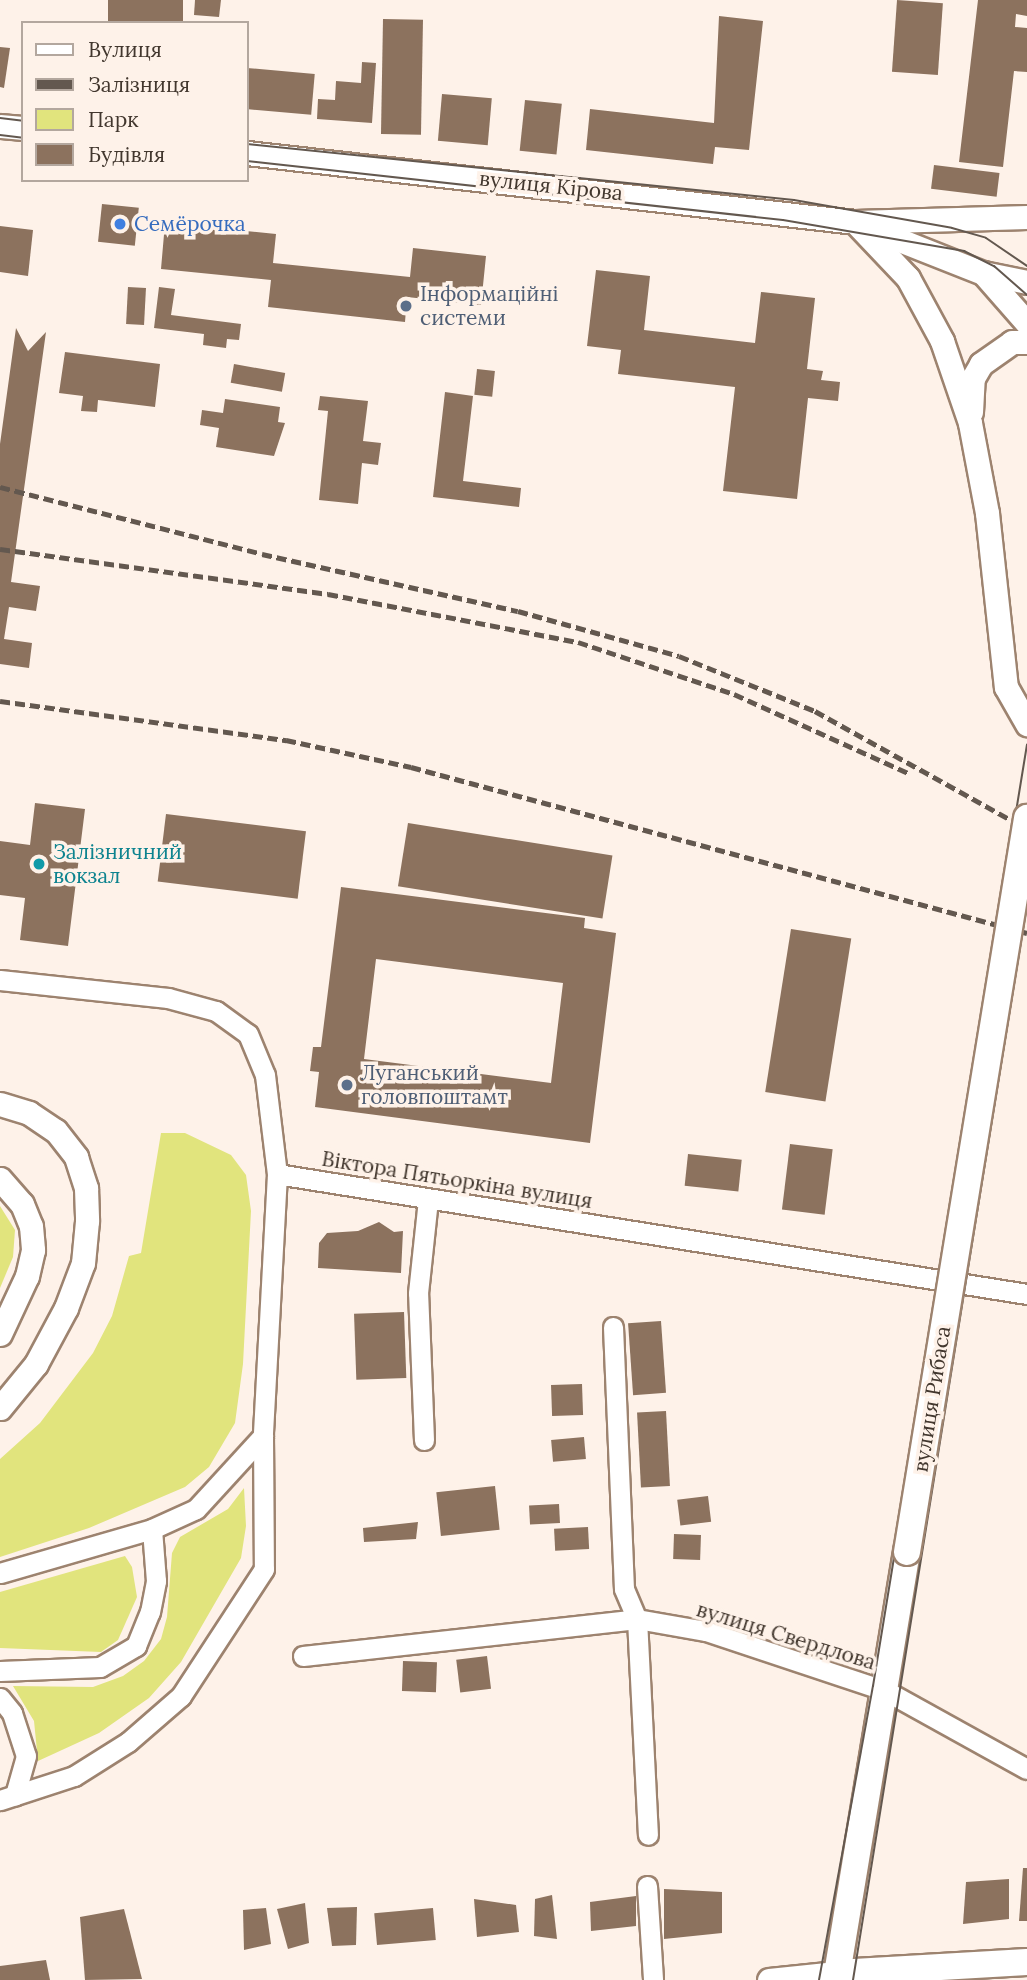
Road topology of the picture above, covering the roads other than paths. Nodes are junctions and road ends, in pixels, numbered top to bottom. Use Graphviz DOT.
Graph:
graph roads {
  1 [pos="0,126"];
  2 [pos="21,128"];
  3 [pos="248,153"];
  4 [pos="1023,215"];
  5 [pos="855,222"];
  6 [pos="983,273"];
  7 [pos="1027,282"];
  8 [pos="1027,323"];
  9 [pos="1027,342"];
  10 [pos="970,423"];
  11 [pos="1027,724"];
  12 [pos="1027,818"];
  13 [pos="0,980"];
  14 [pos="0,1104"];
  15 [pos="276,1174"];
  16 [pos="0,1179"];
  17 [pos="428,1199"];
  18 [pos="1027,1294"];
  19 [pos="613,1326"];
  20 [pos="0,1334"];
  21 [pos="0,1408"];
  22 [pos="263,1436"];
  23 [pos="424,1440"];
  24 [pos="152,1530"];
  25 [pos="0,1573"];
  26 [pos="637,1619"];
  27 [pos="303,1656"];
  28 [pos="0,1671"];
  29 [pos="886,1691"];
  30 [pos="0,1698"];
  31 [pos="1027,1769"];
  32 [pos="8,1798"];
  33 [pos="648,1835"];
  34 [pos="647,1886"];
  35 [pos="1027,1962"];
  36 [pos="837,1977"];
  37 [pos="653,1980"];
  38 [pos="769,1980"];
  1 -- 2 [label="street"];
  3 -- 5 [label="street, вулиця Кірова"];
  4 -- 5 [label="street, вулиця Кірова"];
  5 -- 6 [label="street, вулиця Кірова"];
  5 -- 10 [label="street"];
  6 -- 7 [label="street, вулиця Кірова"];
  6 -- 8 [label="street"];
  9 -- 10 [label="street"];
  10 -- 11 [label="street"];
  12 -- 29 [label="main road, вулиця Рибаса, bridge"];
  13 -- 15 [label="street"];
  14 -- 21 [label="street"];
  15 -- 17 [label="street, Віктора Пятьоркіна вулиця"];
  15 -- 22 [label="street"];
  16 -- 20 [label="street"];
  17 -- 18 [label="street, Віктора Пятьоркіна вулиця"];
  17 -- 23 [label="street"];
  19 -- 26 [label="street"];
  22 -- 24 [label="street"];
  22 -- 32 [label="street"];
  24 -- 25 [label="street"];
  24 -- 28 [label="street"];
  26 -- 27 [label="street, вулиця Свердлова"];
  26 -- 29 [label="street, вулиця Свердлова"];
  26 -- 33 [label="street"];
  29 -- 31 [label="street, вулиця Свердлова"];
  29 -- 36 [label="main road, вулиця Рибаса"];
  30 -- 32 [label="street"];
  34 -- 37 [label="street"];
  35 -- 36 [label="main road"];
  36 -- 38 [label="street"];
}
